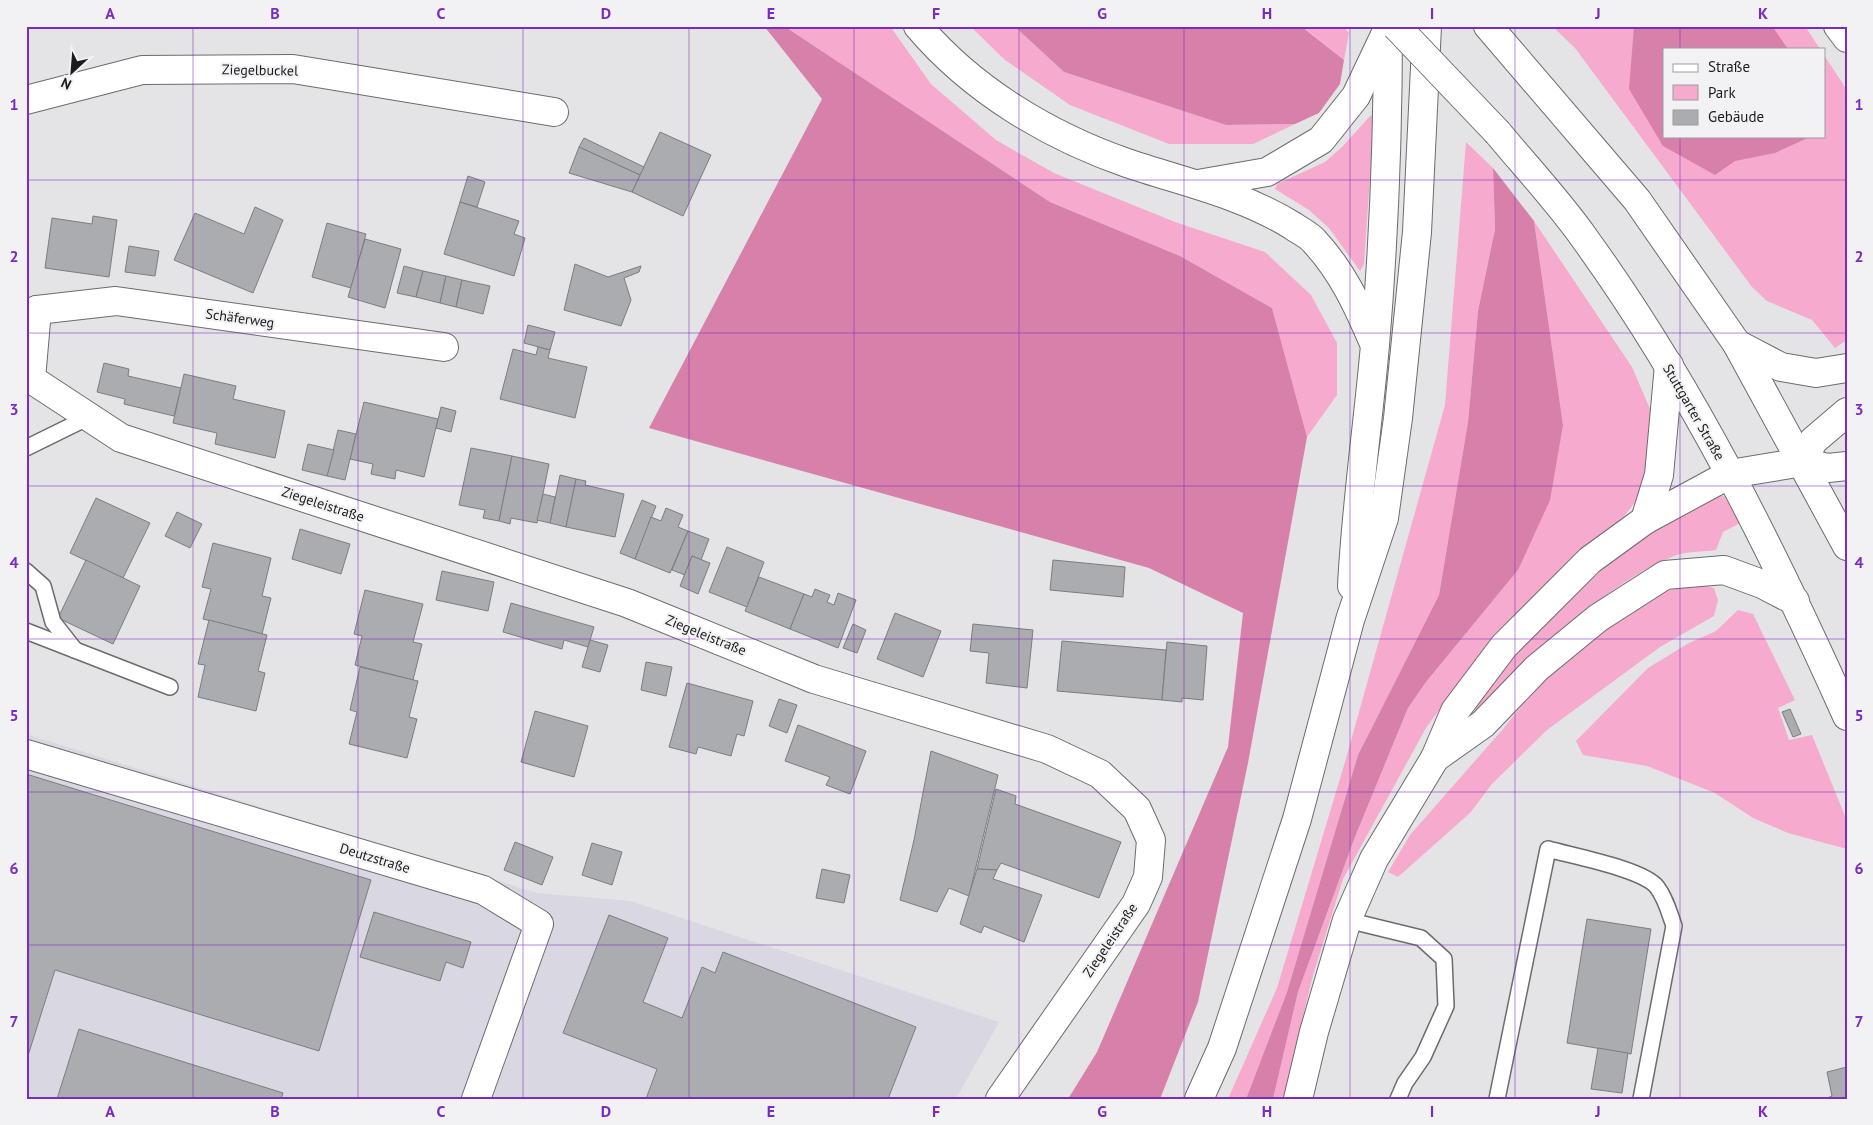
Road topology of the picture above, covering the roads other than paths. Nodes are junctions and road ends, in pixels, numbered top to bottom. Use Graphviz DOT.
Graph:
graph roads {
  1 [pos="918,26"];
  2 [pos="1427,26"];
  3 [pos="1838,26"];
  4 [pos="1391,27"];
  5 [pos="1493,32"];
  6 [pos="1847,38"];
  7 [pos="26,100"];
  8 [pos="554,112"];
  9 [pos="1197,184"];
  10 [pos="32,305"];
  11 [pos="1736,344"];
  12 [pos="1375,345"];
  13 [pos="444,347"];
  14 [pos="1669,365"];
  15 [pos="1847,368"];
  16 [pos="1847,412"];
  17 [pos="89,417"];
  18 [pos="26,448"];
  19 [pos="1803,462"];
  20 [pos="1847,466"];
  21 [pos="1730,474"];
  22 [pos="1644,520"];
  23 [pos="1847,546"];
  24 [pos="26,571"];
  25 [pos="1795,601"];
  26 [pos="1350,620"];
  27 [pos="26,631"];
  28 [pos="74,650"];
  29 [pos="170,687"];
  30 [pos="1847,716"];
  31 [pos="26,754"];
  32 [pos="1435,758"];
  33 [pos="1347,920"];
  34 [pos="476,1099"];
  35 [pos="1000,1099"];
  36 [pos="1199,1099"];
  37 [pos="1298,1099"];
  38 [pos="1398,1099"];
  39 [pos="1498,1099"];
  40 [pos="1641,1099"];
  1 -- 9 [label="main road"];
  2 -- 26 [label="main road"];
  3 -- 6 [label="main road"];
  4 -- 9 [label="main road"];
  4 -- 12 [label="main road"];
  4 -- 14 [label="main road, Stuttgarter Straße, bridge"];
  5 -- 11 [label="main road"];
  7 -- 8 [label="main road, Ziegelbuckel"];
  9 -- 12 [label="main road"];
  10 -- 13 [label="main road, Schäferweg"];
  10 -- 17 [label="main road, Ziegeleistraße"];
  11 -- 15 [label="main road"];
  11 -- 19 [label="main road"];
  12 -- 26 [label="main road"];
  14 -- 21 [label="main road, Stuttgarter Straße"];
  14 -- 22 [label="main road"];
  16 -- 19 [label="main road"];
  17 -- 18 [label="lane"];
  17 -- 35 [label="main road, Ziegeleistraße"];
  19 -- 20 [label="main road"];
  19 -- 21 [label="main road"];
  19 -- 23 [label="main road"];
  21 -- 22 [label="main road"];
  21 -- 25 [label="main road, Stuttgarter Straße"];
  22 -- 32 [label="main road"];
  24 -- 28 [label="lane"];
  25 -- 30 [label="main road, Stuttgarter Straße"];
  25 -- 32 [label="main road"];
  26 -- 36 [label="main road"];
  27 -- 28 [label="lane"];
  28 -- 29 [label="lane"];
  31 -- 34 [label="main road, Deutzstraße"];
  32 -- 33 [label="main road"];
  33 -- 37 [label="main road"];
  33 -- 38 [label="lane"];
  39 -- 40 [label="lane"];
}
